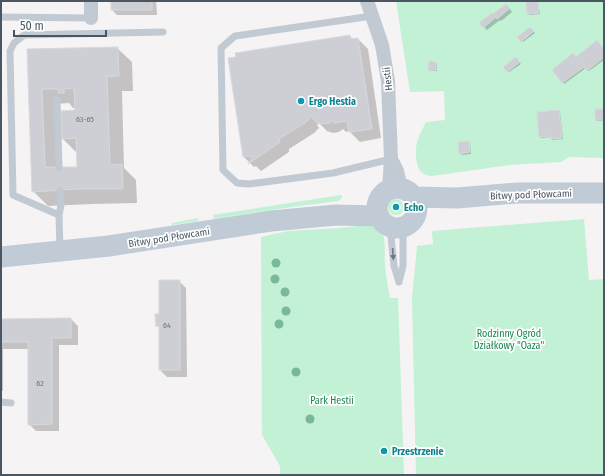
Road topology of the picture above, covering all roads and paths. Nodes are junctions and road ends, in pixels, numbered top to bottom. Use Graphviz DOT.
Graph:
graph roads {
  1 [pos="91,1"];
  2 [pos="367,1"];
  3 [pos="372,16"];
  4 [pos="1,17"];
  5 [pos="91,18"];
  6 [pos="163,32"];
  7 [pos="57,100"];
  8 [pos="391,159"];
  9 [pos="59,167"];
  10 [pos="60,190"];
  11 [pos="604,193"];
  12 [pos="396,207"];
  13 [pos="58,215"];
  14 [pos="60,252"];
  15 [pos="1,257"];
  16 [pos="1,402"];
  17 [pos="11,403"];
  1 -- 5 [label="street"];
  2 -- 3 [label="street, Hestii"];
  3 -- 8 [label="street, Hestii"];
  3 -- 8 [label="lane"];
  4 -- 5 [label="lane"];
  6 -- 13 [label="lane"];
  7 -- 9 [label="lane"];
  8 -- 12 [label="street, Hestii"];
  10 -- 13 [label="lane"];
  11 -- 12 [label="street, Bitwy pod Płowcami"];
  12 -- 12 [label="lane, one-way"];
  12 -- 14 [label="street, Bitwy pod Płowcami"];
  13 -- 14 [label="lane"];
  14 -- 15 [label="street, Bitwy pod Płowcami"];
  16 -- 17 [label="lane"];
}
